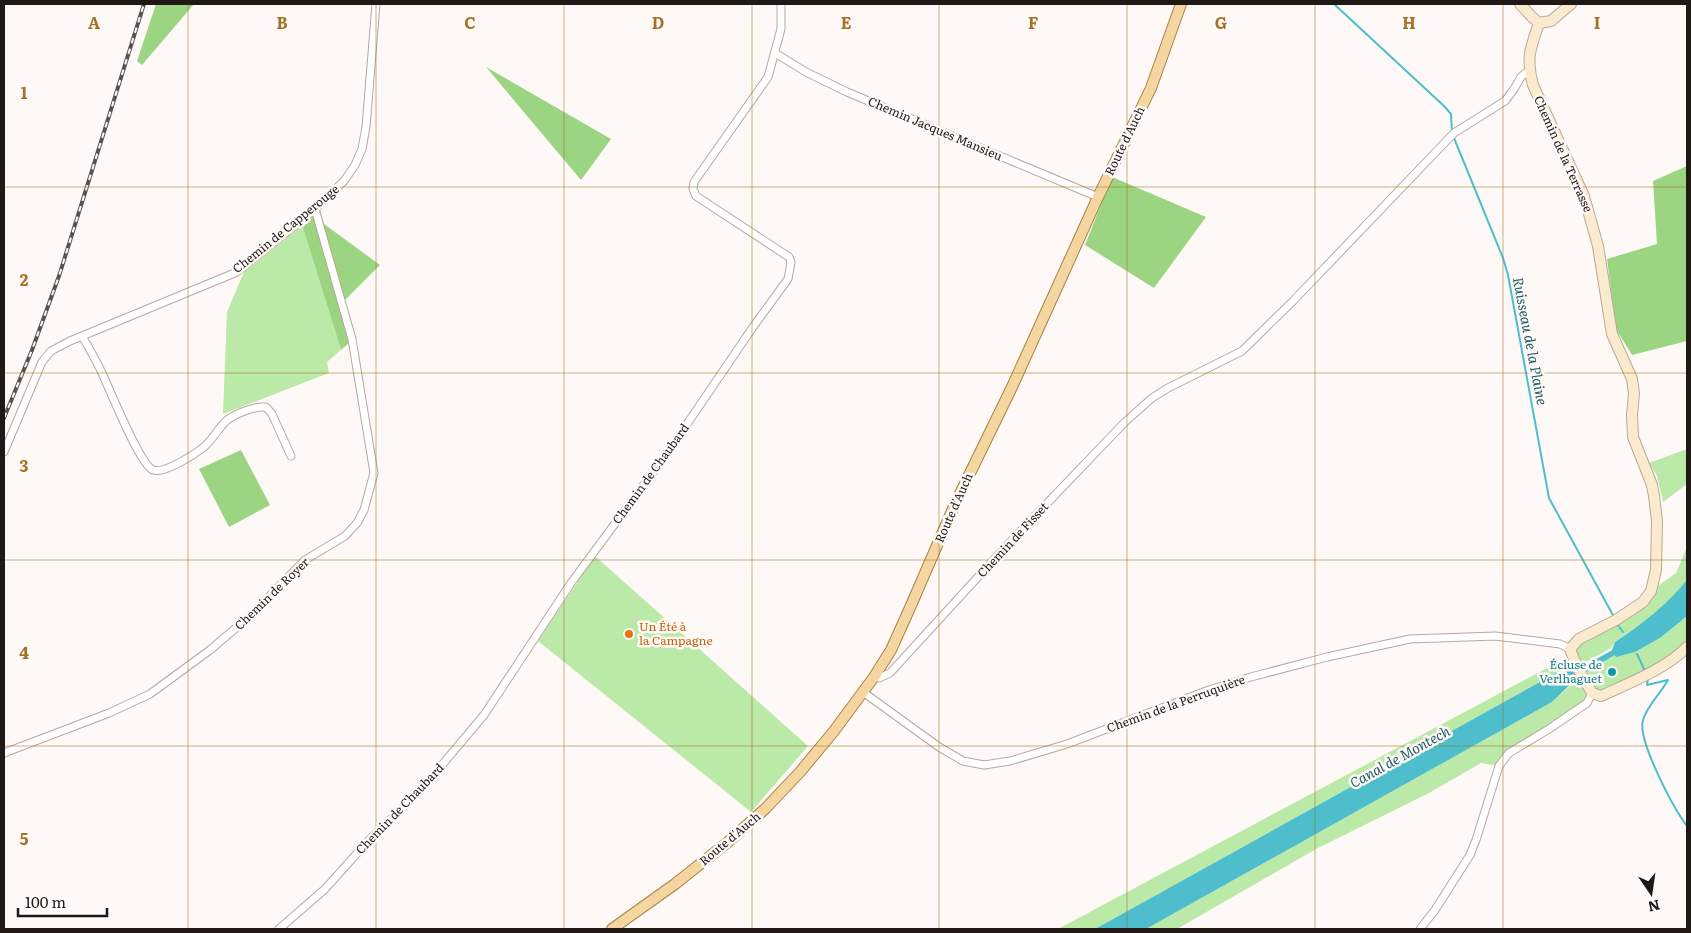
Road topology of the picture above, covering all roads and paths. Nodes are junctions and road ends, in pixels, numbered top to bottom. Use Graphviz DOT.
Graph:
graph roads {
  1 [pos="376,4"];
  2 [pos="781,4"];
  3 [pos="1180,4"];
  4 [pos="1520,4"];
  5 [pos="1571,4"];
  6 [pos="1540,23"];
  7 [pos="775,53"];
  8 [pos="1529,70"];
  9 [pos="1098,197"];
  10 [pos="315,209"];
  11 [pos="82,336"];
  12 [pos="4,452"];
  13 [pos="291,456"];
  14 [pos="1687,647"];
  15 [pos="1570,649"];
  16 [pos="874,678"];
  17 [pos="863,692"];
  18 [pos="1592,693"];
  19 [pos="4,753"];
  20 [pos="279,929"];
  21 [pos="612,929"];
  22 [pos="1420,929"];
  1 -- 10 [label="street, Chemin de Capperouge"];
  2 -- 7 [label="street, Chemin de Chaubard"];
  3 -- 9 [label="main road, Route d'Auch"];
  4 -- 6 [label="street"];
  5 -- 6 [label="street"];
  6 -- 8 [label="street, Chemin de la Terrasse"];
  7 -- 9 [label="street, Chemin Jacques Mansieu"];
  7 -- 20 [label="street, Chemin de Chaubard"];
  8 -- 15 [label="street, Chemin de la Terrasse"];
  8 -- 16 [label="street, Chemin de Fisset"];
  9 -- 16 [label="main road, Route d'Auch"];
  10 -- 11 [label="street, Chemin de Capperouge"];
  10 -- 19 [label="street, Chemin de Royer"];
  11 -- 12 [label="street, Chemin de Capperouge"];
  11 -- 13 [label="street"];
  14 -- 18 [label="street"];
  15 -- 17 [label="street, Chemin de la Perruquière"];
  15 -- 18 [label="street"];
  16 -- 17 [label="main road, Route d'Auch"];
  17 -- 21 [label="main road, Route d'Auch"];
  18 -- 22 [label="street"];
}
